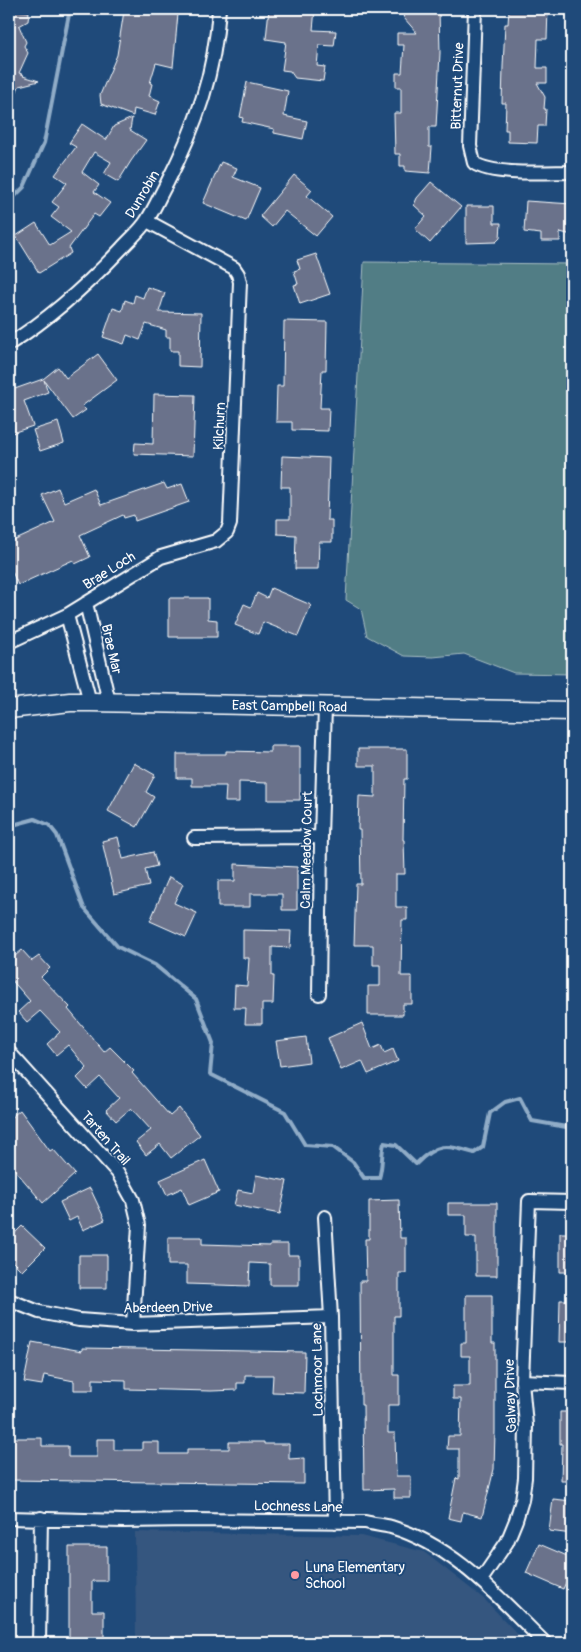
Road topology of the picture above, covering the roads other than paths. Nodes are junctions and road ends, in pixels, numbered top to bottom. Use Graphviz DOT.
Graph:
graph roads {
  1 [pos="218,9"];
  2 [pos="475,9"];
  3 [pos="572,172"];
  4 [pos="146,221"];
  5 [pos="9,344"];
  6 [pos="227,532"];
  7 [pos="86,603"];
  8 [pos="67,615"];
  9 [pos="9,642"];
  10 [pos="90,702"];
  11 [pos="109,702"];
  12 [pos="326,707"];
  13 [pos="9,709"];
  14 [pos="572,711"];
  15 [pos="321,837"];
  16 [pos="194,838"];
  17 [pos="319,994"];
  18 [pos="9,1052"];
  19 [pos="572,1202"];
  20 [pos="325,1217"];
  21 [pos="9,1300"];
  22 [pos="331,1317"];
  23 [pos="133,1324"];
  24 [pos="522,1381"];
  25 [pos="572,1383"];
  26 [pos="9,1518"];
  27 [pos="41,1518"];
  28 [pos="334,1522"];
  29 [pos="481,1580"];
  30 [pos="39,1643"];
  31 [pos="545,1643"];
  1 -- 4 [label="street, Dunrobin"];
  2 -- 3 [label="street, Bitternut Drive"];
  4 -- 5 [label="street, Dunrobin"];
  4 -- 6 [label="street, Kilchurn"];
  6 -- 7 [label="street, Brae Loch"];
  7 -- 8 [label="street, Brae Loch"];
  7 -- 11 [label="street, Brae Mar"];
  8 -- 9 [label="street, Brae Loch"];
  8 -- 10 [label="street"];
  10 -- 11 [label="main road, East Campbell Road"];
  10 -- 13 [label="main road, East Campbell Road"];
  11 -- 12 [label="main road, East Campbell Road"];
  12 -- 14 [label="main road, East Campbell Road"];
  12 -- 15 [label="street, Calm Meadow Court"];
  15 -- 16 [label="street"];
  15 -- 17 [label="street, Calm Meadow Court"];
  18 -- 23 [label="street, Tarten Trail"];
  19 -- 24 [label="street, Galway Drive"];
  20 -- 22 [label="street, Lochmoor Lane"];
  21 -- 23 [label="street, Aberdeen Drive"];
  22 -- 23 [label="street, Aberdeen Drive"];
  22 -- 28 [label="street, Lochmoor Lane"];
  24 -- 25 [label="street"];
  24 -- 29 [label="street, Galway Drive"];
  26 -- 27 [label="street, Lochness Lane"];
  27 -- 28 [label="street, Lochness Lane"];
  27 -- 30 [label="street"];
  28 -- 29 [label="street, Lochness Lane"];
  29 -- 31 [label="street, Lochness Lane"];
}
